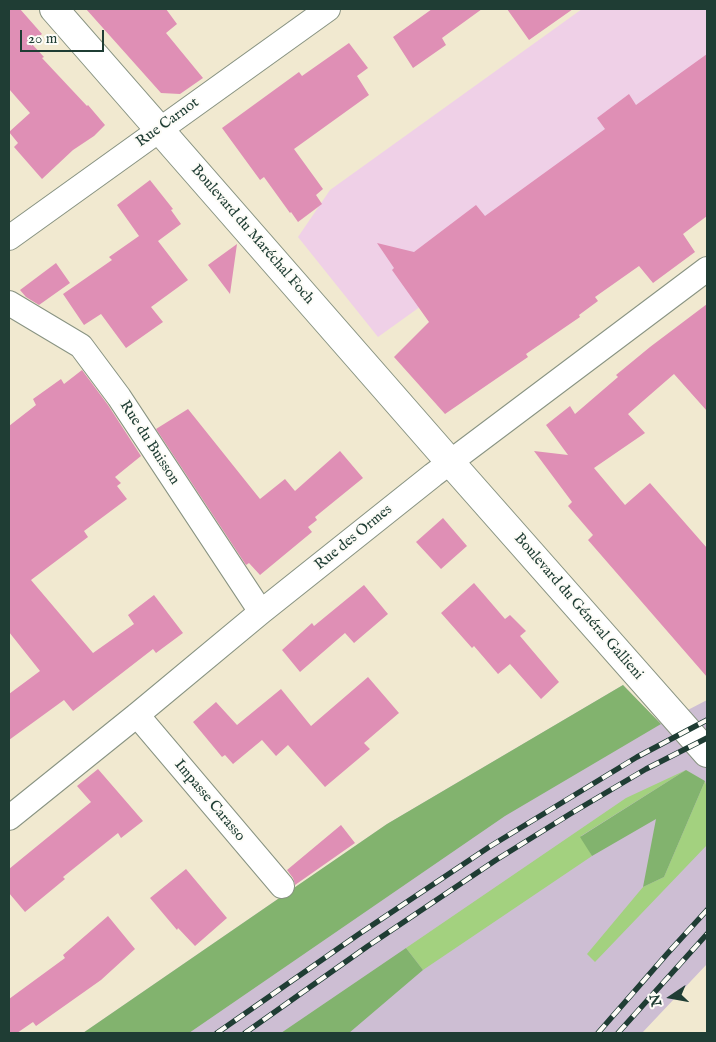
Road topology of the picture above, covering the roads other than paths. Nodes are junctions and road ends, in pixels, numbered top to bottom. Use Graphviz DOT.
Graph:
graph roads {
  1 [pos="54,9"];
  2 [pos="328,9"];
  3 [pos="160,129"];
  4 [pos="9,238"];
  5 [pos="707,269"];
  6 [pos="9,303"];
  7 [pos="450,462"];
  8 [pos="260,612"];
  9 [pos="137,715"];
  10 [pos="707,753"];
  11 [pos="9,818"];
  12 [pos="282,886"];
  1 -- 3 [label="main road, Boulevard du Maréchal Foch"];
  2 -- 3 [label="street, Rue Carnot"];
  3 -- 4 [label="street, Rue Carnot"];
  3 -- 7 [label="main road, Boulevard du Maréchal Foch"];
  5 -- 7 [label="street, Rue des Ormes"];
  6 -- 8 [label="street, Rue du Buisson"];
  7 -- 8 [label="street, Rue des Ormes"];
  7 -- 10 [label="main road, Boulevard du Général Gallieni"];
  8 -- 9 [label="street, Rue des Ormes"];
  9 -- 11 [label="street, Rue des Ormes"];
  9 -- 12 [label="street, Impasse Carasso"];
}
